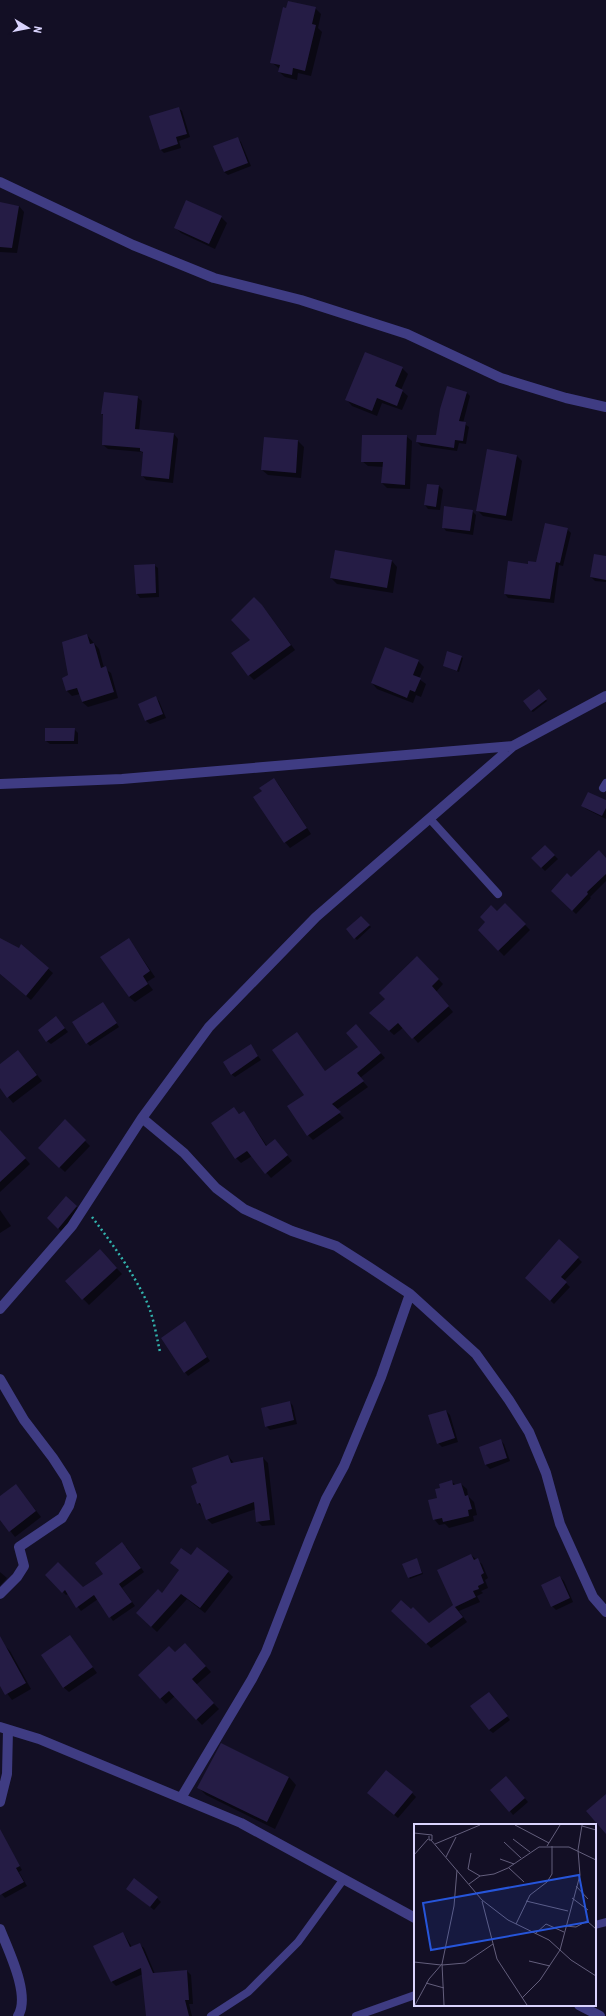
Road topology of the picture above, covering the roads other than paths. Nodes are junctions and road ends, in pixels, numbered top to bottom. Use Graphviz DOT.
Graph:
graph roads {
  1 [pos="0,182"];
  2 [pos="606,407"];
  3 [pos="606,696"];
  4 [pos="513,746"];
  5 [pos="0,784"];
  6 [pos="430,819"];
  7 [pos="498,894"];
  8 [pos="142,1118"];
  9 [pos="410,1294"];
  10 [pos="0,1309"];
  11 [pos="0,1379"];
  12 [pos="0,1594"];
  13 [pos="606,1612"];
  14 [pos="4,1728"];
  15 [pos="181,1798"];
  16 [pos="0,1802"];
  17 [pos="343,1880"];
  18 [pos="414,1917"];
  19 [pos="606,1922"];
  20 [pos="596,1925"];
  21 [pos="0,1929"];
  22 [pos="414,1995"];
  23 [pos="581,2006"];
  24 [pos="18,2016"];
  25 [pos="211,2016"];
  26 [pos="356,2016"];
  27 [pos="600,2016"];
  1 -- 2 [label="street"];
  3 -- 4 [label="street"];
  4 -- 5 [label="street"];
  4 -- 6 [label="street"];
  6 -- 7 [label="lane"];
  6 -- 8 [label="street"];
  8 -- 9 [label="street"];
  8 -- 10 [label="street"];
  9 -- 13 [label="street"];
  9 -- 15 [label="street"];
  11 -- 12 [label="street"];
  14 -- 15 [label="street"];
  14 -- 16 [label="street"];
  15 -- 17 [label="street"];
  17 -- 18 [label="street"];
  17 -- 25 [label="lane"];
  19 -- 20 [label="lane"];
  21 -- 24 [label="street"];
  22 -- 26 [label="lane"];
  23 -- 27 [label="street"];
}
